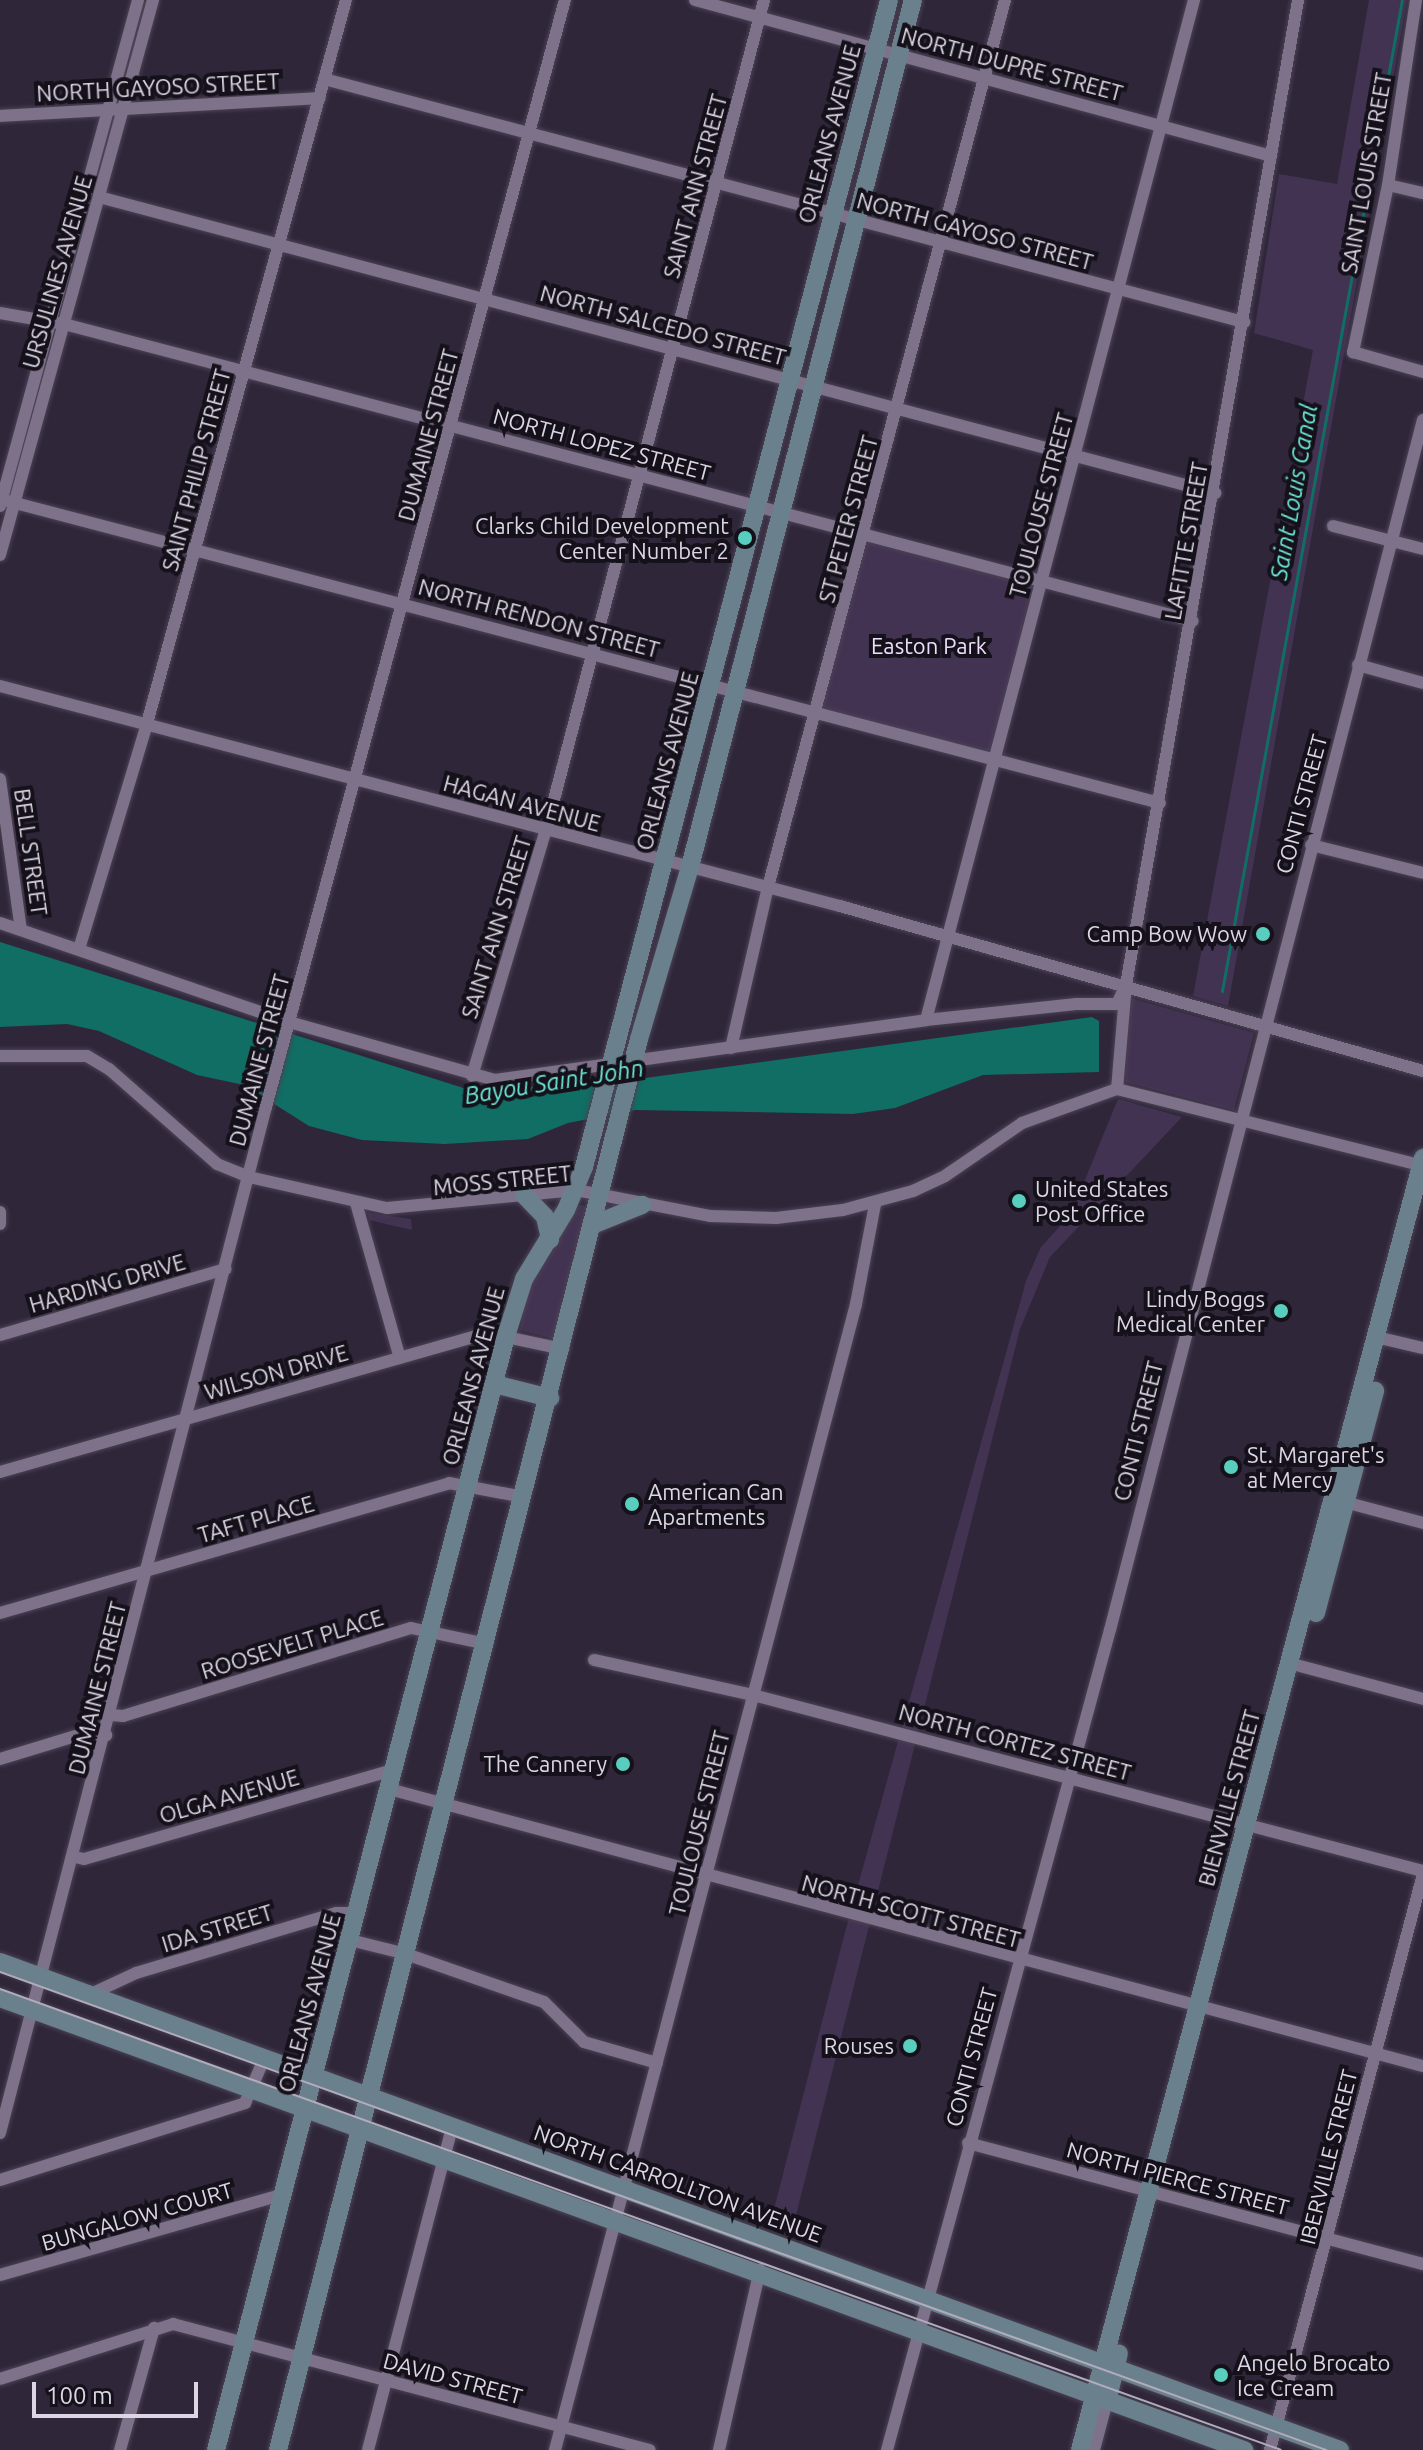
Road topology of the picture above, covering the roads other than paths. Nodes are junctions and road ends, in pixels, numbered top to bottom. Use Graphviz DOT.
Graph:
graph roads {
  1 [pos="138,0"];
  2 [pos="153,0"];
  3 [pos="346,0"];
  4 [pos="565,0"];
  5 [pos="695,0"];
  6 [pos="764,0"];
  7 [pos="889,0"];
  8 [pos="913,0"];
  9 [pos="1005,0"];
  10 [pos="1194,0"];
  11 [pos="1298,0"];
  12 [pos="1417,10"];
  13 [pos="760,17"];
  14 [pos="876,48"];
  15 [pos="899,54"];
  16 [pos="985,78"];
  17 [pos="324,79"];
  18 [pos="319,98"];
  19 [pos="123,109"];
  20 [pos="108,110"];
  21 [pos="0,116"];
  22 [pos="1161,124"];
  23 [pos="529,134"];
  24 [pos="1271,156"];
  25 [pos="716,184"];
  26 [pos="1388,185"];
  27 [pos="1423,193"];
  28 [pos="99,197"];
  29 [pos="833,215"];
  30 [pos="855,221"];
  31 [pos="279,244"];
  32 [pos="941,244"];
  33 [pos="1118,290"];
  34 [pos="485,299"];
  35 [pos="0,313"];
  36 [pos="50,320"];
  37 [pos="1244,322"];
  38 [pos="64,324"];
  39 [pos="672,349"];
  40 [pos="244,371"];
  41 [pos="1423,372"];
  42 [pos="790,380"];
  43 [pos="811,386"];
  44 [pos="897,408"];
  45 [pos="1423,420"];
  46 [pos="451,425"];
  47 [pos="1074,456"];
  48 [pos="639,475"];
  49 [pos="1215,493"];
  50 [pos="4,502"];
  51 [pos="758,506"];
  52 [pos="779,511"];
  53 [pos="1333,526"];
  54 [pos="865,533"];
  55 [pos="1395,542"];
  56 [pos="195,549"];
  57 [pos="1423,549"];
  58 [pos="0,555"];
  59 [pos="1041,580"];
  60 [pos="403,604"];
  61 [pos="1193,621"];
  62 [pos="592,653"];
  63 [pos="1358,665"];
  64 [pos="1423,683"];
  65 [pos="711,684"];
  66 [pos="0,686"];
  67 [pos="733,690"];
  68 [pos="817,712"];
  69 [pos="146,727"];
  70 [pos="995,759"];
  71 [pos="0,779"];
  72 [pos="355,781"];
  73 [pos="1160,803"];
  74 [pos="546,830"];
  75 [pos="1311,845"];
  76 [pos="665,861"];
  77 [pos="690,867"];
  78 [pos="1423,873"];
  79 [pos="768,887"];
  80 [pos="0,923"];
  81 [pos="21,930"];
  82 [pos="950,937"];
  83 [pos="79,949"];
  84 [pos="1126,985"];
  85 [pos="926,1020"];
  86 [pos="287,1028"];
  87 [pos="1265,1028"];
  88 [pos="731,1048"];
  89 [pos="0,1056"];
  90 [pos="632,1067"];
  91 [pos="609,1069"];
  92 [pos="1423,1071"];
  93 [pos="472,1076"];
  94 [pos="1117,1089"];
  95 [pos="1239,1118"];
  96 [pos="1422,1163"];
  97 [pos="249,1177"];
  98 [pos="576,1190"];
  99 [pos="524,1195"];
  100 [pos="602,1195"];
  101 [pos="356,1203"];
  102 [pos="875,1204"];
  103 [pos="642,1205"];
  104 [pos="1423,1208"];
  105 [pos="0,1212"];
  106 [pos="0,1224"];
  107 [pos="595,1224"];
  108 [pos="550,1239"];
  109 [pos="226,1269"];
  110 [pos="507,1333"];
  111 [pos="0,1335"];
  112 [pos="1382,1338"];
  113 [pos="1423,1348"];
  114 [pos="563,1349"];
  115 [pos="400,1358"];
  116 [pos="494,1384"];
  117 [pos="550,1398"];
  118 [pos="188,1418"];
  119 [pos="0,1472"];
  120 [pos="469,1484"];
  121 [pos="524,1497"];
  122 [pos="1339,1501"];
  123 [pos="1423,1523"];
  124 [pos="147,1572"];
  125 [pos="0,1613"];
  126 [pos="431,1630"];
  127 [pos="487,1644"];
  128 [pos="594,1660"];
  129 [pos="1295,1665"];
  130 [pos="753,1695"];
  131 [pos="1423,1699"];
  132 [pos="111,1715"];
  133 [pos="106,1735"];
  134 [pos="0,1759"];
  135 [pos="395,1769"];
  136 [pos="1066,1776"];
  137 [pos="389,1789"];
  138 [pos="446,1804"];
  139 [pos="1253,1826"];
  140 [pos="75,1857"];
  141 [pos="1423,1873"];
  142 [pos="706,1878"];
  143 [pos="357,1913"];
  144 [pos="350,1940"];
  145 [pos="406,1954"];
  146 [pos="1017,1960"];
  147 [pos="0,1962"];
  148 [pos="42,1977"];
  149 [pos="91,1994"];
  150 [pos="0,1998"];
  151 [pos="1204,2009"];
  152 [pos="33,2010"];
  153 [pos="1374,2053"];
  154 [pos="264,2059"];
  155 [pos="657,2063"];
  156 [pos="1423,2066"];
  157 [pos="16,2070"];
  158 [pos="0,2075"];
  159 [pos="315,2077"];
  160 [pos="251,2091"];
  161 [pos="369,2097"];
  162 [pos="306,2112"];
  163 [pos="452,2128"];
  164 [pos="360,2131"];
  165 [pos="0,2133"];
  166 [pos="968,2143"];
  167 [pos="443,2160"];
  168 [pos="0,2180"];
  169 [pos="624,2189"];
  170 [pos="1155,2193"];
  171 [pos="285,2194"];
  172 [pos="617,2224"];
  173 [pos="1329,2240"];
  174 [pos="770,2242"];
  175 [pos="1423,2264"];
  176 [pos="760,2270"];
  177 [pos="0,2275"];
  178 [pos="927,2298"];
  179 [pos="154,2328"];
  180 [pos="918,2330"];
  181 [pos="1023,2332"];
  182 [pos="246,2343"];
  183 [pos="301,2358"];
  184 [pos="1110,2362"];
  185 [pos="1012,2365"];
  186 [pos="0,2379"];
  187 [pos="386,2381"];
  188 [pos="1101,2399"];
  189 [pos="1210,2400"];
  190 [pos="561,2427"];
  191 [pos="1276,2427"];
  192 [pos="1198,2435"];
  193 [pos="120,2450"];
  194 [pos="216,2450"];
  195 [pos="278,2450"];
  196 [pos="368,2450"];
  197 [pos="555,2450"];
  198 [pos="650,2450"];
  199 [pos="719,2450"];
  200 [pos="887,2450"];
  201 [pos="1080,2450"];
  202 [pos="1094,2450"];
  203 [pos="1244,2450"];
  204 [pos="1270,2450"];
  205 [pos="1340,2450"];
  1 -- 20 [label="street, URSULINES AVENUE"];
  2 -- 19 [label="street, URSULINES AVENUE"];
  3 -- 17 [label="street, SAINT PHILIP STREET"];
  4 -- 23 [label="street, DUMAINE STREET"];
  5 -- 13 [label="street, NORTH DUPRE STREET"];
  6 -- 13 [label="street, SAINT ANN STREET"];
  7 -- 14 [label="street, ORLEANS AVENUE"];
  8 -- 15 [label="street, ORLEANS AVENUE"];
  9 -- 16 [label="street, ST PETER STREET"];
  10 -- 22 [label="street, TOULOUSE STREET"];
  11 -- 24 [label="street, LAFITTE STREET"];
  12 -- 26 [label="street, SAINT LOUIS STREET"];
  13 -- 14 [label="street, NORTH DUPRE STREET"];
  13 -- 25 [label="street, SAINT ANN STREET"];
  14 -- 15 [label="street, NORTH DUPRE STREET"];
  14 -- 29 [label="street, ORLEANS AVENUE"];
  15 -- 16 [label="street, NORTH DUPRE STREET"];
  15 -- 30 [label="street, ORLEANS AVENUE"];
  16 -- 22 [label="street, NORTH DUPRE STREET"];
  16 -- 32 [label="street, ST PETER STREET"];
  17 -- 18 [label="street, SAINT PHILIP STREET"];
  17 -- 23 [label="street, NORTH GAYOSO STREET"];
  18 -- 19 [label="street, NORTH GAYOSO STREET"];
  18 -- 31 [label="street, SAINT PHILIP STREET"];
  19 -- 20 [label="street, NORTH GAYOSO STREET"];
  19 -- 28 [label="street, URSULINES AVENUE"];
  20 -- 21 [label="street, NORTH GAYOSO STREET"];
  20 -- 36 [label="street, URSULINES AVENUE"];
  22 -- 24 [label="street, NORTH DUPRE STREET"];
  22 -- 33 [label="street, TOULOUSE STREET"];
  23 -- 25 [label="street, NORTH GAYOSO STREET"];
  23 -- 34 [label="street, DUMAINE STREET"];
  24 -- 37 [label="street, LAFITTE STREET"];
  25 -- 29 [label="street, NORTH GAYOSO STREET"];
  25 -- 39 [label="street, SAINT ANN STREET"];
  26 -- 27 [label="street"];
  26 -- 41 [label="street, SAINT LOUIS STREET"];
  28 -- 31 [label="street, NORTH SALCEDO STREET"];
  28 -- 38 [label="street, URSULINES AVENUE"];
  29 -- 30 [label="street, NORTH GAYOSO STREET"];
  29 -- 42 [label="street, ORLEANS AVENUE"];
  30 -- 32 [label="street, NORTH GAYOSO STREET"];
  30 -- 43 [label="street, ORLEANS AVENUE"];
  31 -- 34 [label="street, NORTH SALCEDO STREET"];
  31 -- 40 [label="street, SAINT PHILIP STREET"];
  32 -- 33 [label="street, NORTH GAYOSO STREET"];
  32 -- 44 [label="street, ST PETER STREET"];
  33 -- 37 [label="street, NORTH GAYOSO STREET"];
  33 -- 47 [label="street, TOULOUSE STREET"];
  34 -- 39 [label="street, NORTH SALCEDO STREET"];
  34 -- 46 [label="street, DUMAINE STREET"];
  35 -- 36 [label="street, NORTH LOPEZ STREET"];
  36 -- 38 [label="street, NORTH LOPEZ STREET"];
  36 -- 50 [label="street, URSULINES AVENUE"];
  37 -- 49 [label="street, LAFITTE STREET"];
  38 -- 40 [label="street, NORTH LOPEZ STREET"];
  38 -- 50 [label="street, URSULINES AVENUE"];
  39 -- 42 [label="street, NORTH SALCEDO STREET"];
  39 -- 48 [label="street, SAINT ANN STREET"];
  40 -- 46 [label="street, NORTH LOPEZ STREET"];
  40 -- 56 [label="street, SAINT PHILIP STREET"];
  42 -- 43 [label="street, NORTH SALCEDO STREET"];
  42 -- 51 [label="street, ORLEANS AVENUE"];
  43 -- 44 [label="street, NORTH SALCEDO STREET"];
  43 -- 52 [label="street, ORLEANS AVENUE"];
  44 -- 47 [label="street, NORTH SALCEDO STREET"];
  44 -- 54 [label="street, ST PETER STREET"];
  45 -- 55 [label="street, CONTI STREET"];
  46 -- 48 [label="street, NORTH LOPEZ STREET"];
  46 -- 60 [label="street, DUMAINE STREET"];
  47 -- 49 [label="street, NORTH SALCEDO STREET"];
  47 -- 59 [label="street, TOULOUSE STREET"];
  48 -- 51 [label="street, NORTH LOPEZ STREET"];
  48 -- 62 [label="street, SAINT ANN STREET"];
  49 -- 61 [label="street, LAFITTE STREET"];
  50 -- 56 [label="street, NORTH RENDON STREET"];
  50 -- 58 [label="street, URSULINES AVENUE"];
  51 -- 52 [label="street, NORTH LOPEZ STREET"];
  51 -- 65 [label="street, ORLEANS AVENUE"];
  52 -- 54 [label="street, NORTH LOPEZ STREET"];
  52 -- 67 [label="street, ORLEANS AVENUE"];
  53 -- 55 [label="street"];
  54 -- 59 [label="street, NORTH LOPEZ STREET"];
  54 -- 68 [label="street, ST PETER STREET"];
  55 -- 57 [label="street"];
  55 -- 63 [label="street, CONTI STREET"];
  56 -- 60 [label="street, NORTH RENDON STREET"];
  56 -- 69 [label="street, SAINT PHILIP STREET"];
  59 -- 61 [label="street, NORTH LOPEZ STREET"];
  59 -- 70 [label="street, TOULOUSE STREET"];
  60 -- 62 [label="street, NORTH RENDON STREET"];
  60 -- 72 [label="street, DUMAINE STREET"];
  61 -- 73 [label="street, LAFITTE STREET"];
  62 -- 65 [label="street, NORTH RENDON STREET"];
  62 -- 74 [label="street, SAINT ANN STREET"];
  63 -- 64 [label="street"];
  63 -- 75 [label="street, CONTI STREET"];
  65 -- 67 [label="street, NORTH RENDON STREET"];
  65 -- 76 [label="street, ORLEANS AVENUE"];
  66 -- 69 [label="street, HAGAN AVENUE"];
  67 -- 68 [label="street, NORTH RENDON STREET"];
  67 -- 77 [label="street, ORLEANS AVENUE"];
  68 -- 70 [label="street, NORTH RENDON STREET"];
  68 -- 79 [label="street, ST PETER STREET"];
  69 -- 72 [label="street, HAGAN AVENUE"];
  69 -- 83 [label="street, SAINT PHILIP STREET"];
  70 -- 73 [label="street, NORTH RENDON STREET"];
  70 -- 82 [label="street, TOULOUSE STREET"];
  71 -- 81 [label="street, BELL STREET"];
  72 -- 74 [label="street, HAGAN AVENUE"];
  72 -- 86 [label="street, DUMAINE STREET"];
  73 -- 84 [label="street, LAFITTE STREET"];
  74 -- 76 [label="street, HAGAN AVENUE"];
  74 -- 93 [label="street, SAINT ANN STREET"];
  75 -- 78 [label="street"];
  75 -- 87 [label="street, CONTI STREET"];
  76 -- 77 [label="street, HAGAN AVENUE"];
  76 -- 91 [label="street, ORLEANS AVENUE"];
  77 -- 79 [label="street, HAGAN AVENUE"];
  77 -- 90 [label="street, ORLEANS AVENUE"];
  79 -- 82 [label="street, HAGAN AVENUE"];
  79 -- 88 [label="street, ST PETER STREET"];
  80 -- 81 [label="street"];
  81 -- 83 [label="street"];
  82 -- 84 [label="street, HAGAN AVENUE"];
  82 -- 85 [label="street, TOULOUSE STREET"];
  83 -- 86 [label="street"];
  84 -- 85 [label="street"];
  84 -- 87 [label="street, HAGAN AVENUE"];
  84 -- 94 [label="street, LAFITTE STREET"];
  85 -- 88 [label="street"];
  86 -- 93 [label="street"];
  86 -- 97 [label="street, DUMAINE STREET"];
  87 -- 92 [label="street, HAGAN AVENUE"];
  87 -- 95 [label="street, CONTI STREET"];
  88 -- 90 [label="street"];
  89 -- 97 [label="street, MOSS STREET"];
  90 -- 91 [label="street"];
  90 -- 100 [label="street, ORLEANS AVENUE"];
  91 -- 93 [label="street"];
  91 -- 98 [label="street, ORLEANS AVENUE"];
  94 -- 95 [label="street"];
  94 -- 102 [label="street, MOSS STREET"];
  95 -- 96 [label="street"];
  95 -- 136 [label="street, CONTI STREET"];
  96 -- 112 [label="street, BIENVILLE STREET"];
  97 -- 101 [label="street, MOSS STREET"];
  97 -- 109 [label="street, DUMAINE STREET"];
  98 -- 99 [label="street, MOSS STREET"];
  98 -- 100 [label="street, MOSS STREET"];
  98 -- 108 [label="street, ORLEANS AVENUE"];
  99 -- 101 [label="street, MOSS STREET"];
  99 -- 108 [label="street"];
  100 -- 103 [label="street, MOSS STREET"];
  100 -- 107 [label="street, ORLEANS AVENUE"];
  101 -- 115 [label="street"];
  102 -- 103 [label="street, MOSS STREET"];
  102 -- 130 [label="street, TOULOUSE STREET"];
  103 -- 107 [label="street"];
  104 -- 112 [label="street, BIENVILLE STREET"];
  105 -- 106 [label="street"];
  107 -- 114 [label="street, ORLEANS AVENUE"];
  108 -- 110 [label="street, ORLEANS AVENUE"];
  109 -- 111 [label="street, HARDING DRIVE"];
  109 -- 118 [label="street, DUMAINE STREET"];
  110 -- 114 [label="street, WILSON DRIVE"];
  110 -- 115 [label="street, WILSON DRIVE"];
  110 -- 116 [label="street, ORLEANS AVENUE"];
  112 -- 113 [label="street"];
  112 -- 122 [label="street, BIENVILLE STREET"];
  114 -- 117 [label="street, ORLEANS AVENUE"];
  115 -- 118 [label="street, WILSON DRIVE"];
  116 -- 117 [label="street"];
  116 -- 120 [label="street, ORLEANS AVENUE"];
  117 -- 121 [label="street, ORLEANS AVENUE"];
  118 -- 119 [label="street, WILSON DRIVE"];
  118 -- 124 [label="street, DUMAINE STREET"];
  120 -- 121 [label="street, TAFT PLACE"];
  120 -- 124 [label="street, TAFT PLACE"];
  120 -- 126 [label="street, ORLEANS AVENUE"];
  121 -- 127 [label="street, ORLEANS AVENUE"];
  122 -- 123 [label="street"];
  122 -- 129 [label="street, BIENVILLE STREET"];
  124 -- 125 [label="street, TAFT PLACE"];
  124 -- 132 [label="street, DUMAINE STREET"];
  126 -- 127 [label="street, ROOSEVELT PLACE"];
  126 -- 132 [label="street, ROOSEVELT PLACE"];
  126 -- 135 [label="street, ORLEANS AVENUE"];
  127 -- 138 [label="street, ORLEANS AVENUE"];
  128 -- 130 [label="street, NORTH CORTEZ STREET"];
  129 -- 131 [label="street"];
  129 -- 139 [label="street, BIENVILLE STREET"];
  130 -- 136 [label="street, NORTH CORTEZ STREET"];
  130 -- 142 [label="street, TOULOUSE STREET"];
  132 -- 133 [label="street, DUMAINE STREET"];
  133 -- 134 [label="street"];
  133 -- 140 [label="street, DUMAINE STREET"];
  135 -- 137 [label="street, ORLEANS AVENUE"];
  135 -- 140 [label="street, OLGA AVENUE"];
  136 -- 139 [label="street, NORTH CORTEZ STREET"];
  136 -- 146 [label="street, CONTI STREET"];
  137 -- 138 [label="street, NORTH SCOTT STREET"];
  137 -- 143 [label="street, ORLEANS AVENUE"];
  138 -- 142 [label="street, NORTH SCOTT STREET"];
  138 -- 145 [label="street, ORLEANS AVENUE"];
  139 -- 141 [label="street, NORTH CORTEZ STREET"];
  139 -- 151 [label="street, BIENVILLE STREET"];
  140 -- 148 [label="street, DUMAINE STREET"];
  141 -- 153 [label="street, IBERVILLE STREET"];
  142 -- 146 [label="street, NORTH SCOTT STREET"];
  142 -- 155 [label="street, TOULOUSE STREET"];
  143 -- 144 [label="street, ORLEANS AVENUE"];
  143 -- 149 [label="street, IDA STREET"];
  144 -- 145 [label="street"];
  144 -- 159 [label="street, ORLEANS AVENUE"];
  145 -- 155 [label="street"];
  145 -- 161 [label="street, ORLEANS AVENUE"];
  146 -- 151 [label="street, NORTH SCOTT STREET"];
  146 -- 166 [label="street, CONTI STREET"];
  147 -- 148 [label="street, NORTH CARROLLTON AVENUE"];
  148 -- 149 [label="street, NORTH CARROLLTON AVENUE"];
  148 -- 152 [label="street, DUMAINE STREET"];
  149 -- 154 [label="street, NORTH CARROLLTON AVENUE"];
  150 -- 152 [label="street"];
  151 -- 153 [label="street, NORTH SCOTT STREET"];
  151 -- 170 [label="street, BIENVILLE STREET"];
  152 -- 157 [label="street, DUMAINE STREET"];
  152 -- 160 [label="street"];
  153 -- 156 [label="street, NORTH SCOTT STREET"];
  153 -- 173 [label="street, IBERVILLE STREET"];
  154 -- 159 [label="street, NORTH CARROLLTON AVENUE"];
  154 -- 160 [label="street"];
  155 -- 169 [label="street, TOULOUSE STREET"];
  157 -- 158 [label="street"];
  157 -- 165 [label="street, DUMAINE STREET"];
  159 -- 161 [label="street, NORTH CARROLLTON AVENUE"];
  159 -- 162 [label="street, ORLEANS AVENUE"];
  160 -- 162 [label="street"];
  160 -- 168 [label="street"];
  161 -- 163 [label="street, NORTH CARROLLTON AVENUE"];
  161 -- 164 [label="street, ORLEANS AVENUE"];
  162 -- 164 [label="street"];
  162 -- 171 [label="street, ORLEANS AVENUE"];
  163 -- 167 [label="street"];
  163 -- 169 [label="street, NORTH CARROLLTON AVENUE"];
  164 -- 167 [label="street"];
  164 -- 183 [label="street, ORLEANS AVENUE"];
  166 -- 170 [label="street, NORTH PIERCE STREET"];
  166 -- 178 [label="street, CONTI STREET"];
  167 -- 172 [label="street"];
  167 -- 187 [label="street"];
  169 -- 172 [label="street, TOULOUSE STREET"];
  169 -- 174 [label="street, NORTH CARROLLTON AVENUE"];
  170 -- 173 [label="street, NORTH PIERCE STREET"];
  170 -- 184 [label="street, BIENVILLE STREET"];
  171 -- 177 [label="street, BUNGALOW COURT"];
  171 -- 182 [label="street, ORLEANS AVENUE"];
  172 -- 176 [label="street"];
  172 -- 190 [label="street, TOULOUSE STREET"];
  173 -- 175 [label="street, NORTH PIERCE STREET"];
  173 -- 191 [label="street, IBERVILLE STREET"];
  174 -- 176 [label="street"];
  174 -- 178 [label="street, NORTH CARROLLTON AVENUE"];
  176 -- 180 [label="street"];
  176 -- 199 [label="street"];
  178 -- 180 [label="street, CONTI STREET"];
  178 -- 181 [label="street, NORTH CARROLLTON AVENUE"];
  179 -- 182 [label="street, DAVID STREET"];
  179 -- 186 [label="street"];
  179 -- 193 [label="street"];
  180 -- 185 [label="street"];
  180 -- 200 [label="street, CONTI STREET"];
  181 -- 184 [label="street, NORTH CARROLLTON AVENUE"];
  181 -- 185 [label="street"];
  182 -- 183 [label="street, DAVID STREET"];
  182 -- 194 [label="street, ORLEANS AVENUE"];
  183 -- 187 [label="street, DAVID STREET"];
  183 -- 195 [label="street, ORLEANS AVENUE"];
  184 -- 188 [label="street, BIENVILLE STREET"];
  184 -- 189 [label="street, NORTH CARROLLTON AVENUE"];
  185 -- 188 [label="street"];
  187 -- 190 [label="street, DAVID STREET"];
  187 -- 196 [label="street"];
  188 -- 192 [label="street"];
  188 -- 201 [label="street, BIENVILLE STREET"];
  188 -- 202 [label="street, BIENVILLE STREET"];
  189 -- 191 [label="street, NORTH CARROLLTON AVENUE"];
  189 -- 192 [label="street"];
  190 -- 197 [label="street, TOULOUSE STREET"];
  190 -- 198 [label="street, DAVID STREET"];
  191 -- 204 [label="street, IBERVILLE STREET"];
  191 -- 205 [label="street, NORTH CARROLLTON AVENUE"];
  192 -- 203 [label="street"];
}
